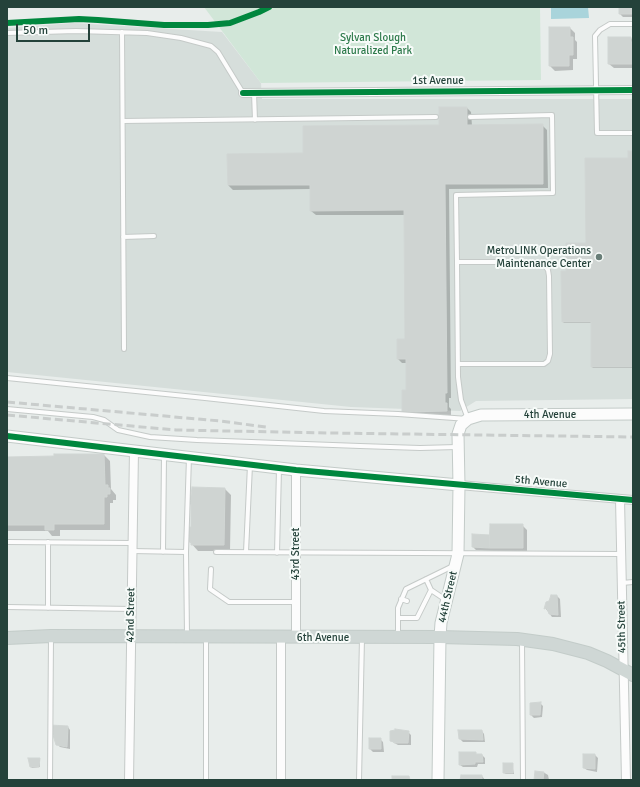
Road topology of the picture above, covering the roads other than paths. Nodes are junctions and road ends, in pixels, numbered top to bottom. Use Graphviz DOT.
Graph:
graph roads {
  1 [pos="633,24"];
  2 [pos="122,32"];
  3 [pos="7,33"];
  4 [pos="596,90"];
  5 [pos="633,90"];
  6 [pos="243,93"];
  7 [pos="254,93"];
  8 [pos="436,117"];
  9 [pos="470,117"];
  10 [pos="255,120"];
  11 [pos="123,121"];
  12 [pos="633,133"];
  13 [pos="123,236"];
  14 [pos="154,236"];
  15 [pos="457,262"];
  16 [pos="124,349"];
  17 [pos="458,364"];
  18 [pos="7,378"];
  19 [pos="7,409"];
  20 [pos="633,414"];
  21 [pos="468,419"];
  22 [pos="7,436"];
  23 [pos="459,447"];
  24 [pos="134,450"];
  25 [pos="164,454"];
  26 [pos="189,457"];
  27 [pos="250,465"];
  28 [pos="279,468"];
  29 [pos="296,470"];
  30 [pos="459,485"];
  31 [pos="620,499"];
  32 [pos="633,500"];
  33 [pos="7,542"];
  34 [pos="48,542"];
  35 [pos="132,547"];
  36 [pos="163,552"];
  37 [pos="186,552"];
  38 [pos="216,552"];
  39 [pos="246,552"];
  40 [pos="277,553"];
  41 [pos="296,553"];
  42 [pos="621,554"];
  43 [pos="457,560"];
  44 [pos="210,569"];
  45 [pos="426,579"];
  46 [pos="633,582"];
  47 [pos="622,583"];
  48 [pos="431,590"];
  49 [pos="401,599"];
  50 [pos="446,600"];
  51 [pos="296,602"];
  52 [pos="407,602"];
  53 [pos="7,607"];
  54 [pos="48,608"];
  55 [pos="132,609"];
  56 [pos="399,618"];
  57 [pos="51,636"];
  58 [pos="131,637"];
  59 [pos="187,637"];
  60 [pos="206,637"];
  61 [pos="281,637"];
  62 [pos="440,637"];
  63 [pos="7,638"];
  64 [pos="296,638"];
  65 [pos="362,638"];
  66 [pos="398,638"];
  67 [pos="522,640"];
  68 [pos="628,672"];
  69 [pos="629,730"];
  70 [pos="50,780"];
  71 [pos="129,780"];
  72 [pos="206,780"];
  73 [pos="281,780"];
  74 [pos="359,780"];
  75 [pos="438,780"];
  76 [pos="523,780"];
  77 [pos="626,780"];
  1 -- 4 [label="lane"];
  2 -- 3 [label="lane"];
  2 -- 6 [label="lane"];
  2 -- 11 [label="lane"];
  4 -- 5 [label="street, 1st Avenue"];
  4 -- 7 [label="street, 1st Avenue"];
  4 -- 12 [label="lane"];
  6 -- 7 [label="street, 1st Avenue"];
  7 -- 10 [label="lane"];
  8 -- 10 [label="lane"];
  9 -- 15 [label="lane"];
  10 -- 11 [label="lane"];
  11 -- 13 [label="lane"];
  13 -- 14 [label="lane"];
  13 -- 16 [label="lane"];
  15 -- 17 [label="lane"];
  15 -- 17 [label="lane"];
  17 -- 21 [label="lane"];
  18 -- 21 [label="lane"];
  19 -- 23 [label="lane"];
  20 -- 21 [label="street, 4th Avenue"];
  21 -- 23 [label="street, 44th Street"];
  22 -- 24 [label="street"];
  23 -- 30 [label="street, 44th Street"];
  24 -- 25 [label="street"];
  24 -- 35 [label="street, 42nd Street"];
  25 -- 26 [label="street"];
  25 -- 36 [label="lane"];
  26 -- 27 [label="street"];
  26 -- 37 [label="lane"];
  27 -- 28 [label="street"];
  27 -- 39 [label="lane"];
  28 -- 29 [label="street"];
  28 -- 40 [label="lane"];
  29 -- 30 [label="street"];
  29 -- 41 [label="street, 43rd Street"];
  30 -- 31 [label="street, 5th Avenue"];
  30 -- 43 [label="street, 44th Street"];
  31 -- 32 [label="street, 5th Avenue"];
  31 -- 42 [label="street, 45th Street"];
  33 -- 34 [label="lane"];
  34 -- 35 [label="lane"];
  34 -- 54 [label="lane"];
  35 -- 36 [label="lane"];
  35 -- 55 [label="street, 42nd Street"];
  36 -- 37 [label="lane"];
  37 -- 59 [label="lane"];
  38 -- 39 [label="lane"];
  39 -- 40 [label="lane"];
  40 -- 41 [label="lane"];
  41 -- 43 [label="lane"];
  41 -- 51 [label="street, 43rd Street"];
  42 -- 43 [label="lane"];
  42 -- 47 [label="street, 45th Street"];
  43 -- 45 [label="lane"];
  43 -- 50 [label="street, 44th Street"];
  44 -- 51 [label="lane"];
  45 -- 48 [label="lane"];
  45 -- 49 [label="lane"];
  46 -- 47 [label="lane"];
  47 -- 68 [label="street, 45th Street"];
  48 -- 50 [label="lane"];
  48 -- 56 [label="lane"];
  49 -- 52 [label="lane"];
  49 -- 56 [label="lane"];
  50 -- 62 [label="street, 44th Street"];
  51 -- 64 [label="street, 43rd Street"];
  53 -- 54 [label="lane"];
  54 -- 55 [label="lane"];
  55 -- 58 [label="street, 42nd Street"];
  56 -- 66 [label="lane"];
  57 -- 58 [label="main road, 6th Avenue"];
  57 -- 63 [label="main road, 6th Avenue"];
  57 -- 70 [label="lane"];
  58 -- 59 [label="main road, 6th Avenue"];
  58 -- 71 [label="street, 42nd Street"];
  59 -- 60 [label="main road, 6th Avenue"];
  60 -- 61 [label="main road, 6th Avenue"];
  60 -- 72 [label="lane"];
  61 -- 64 [label="main road, 6th Avenue"];
  61 -- 73 [label="street"];
  62 -- 66 [label="main road, 6th Avenue"];
  62 -- 67 [label="main road, 6th Avenue"];
  62 -- 75 [label="street, 44th Street"];
  64 -- 65 [label="main road, 6th Avenue"];
  65 -- 66 [label="main road, 6th Avenue"];
  65 -- 74 [label="lane"];
  67 -- 68 [label="main road, 6th Avenue"];
  67 -- 76 [label="lane"];
  68 -- 69 [label="street, 45th Street"];
  69 -- 77 [label="street, 45th Street"];
}
